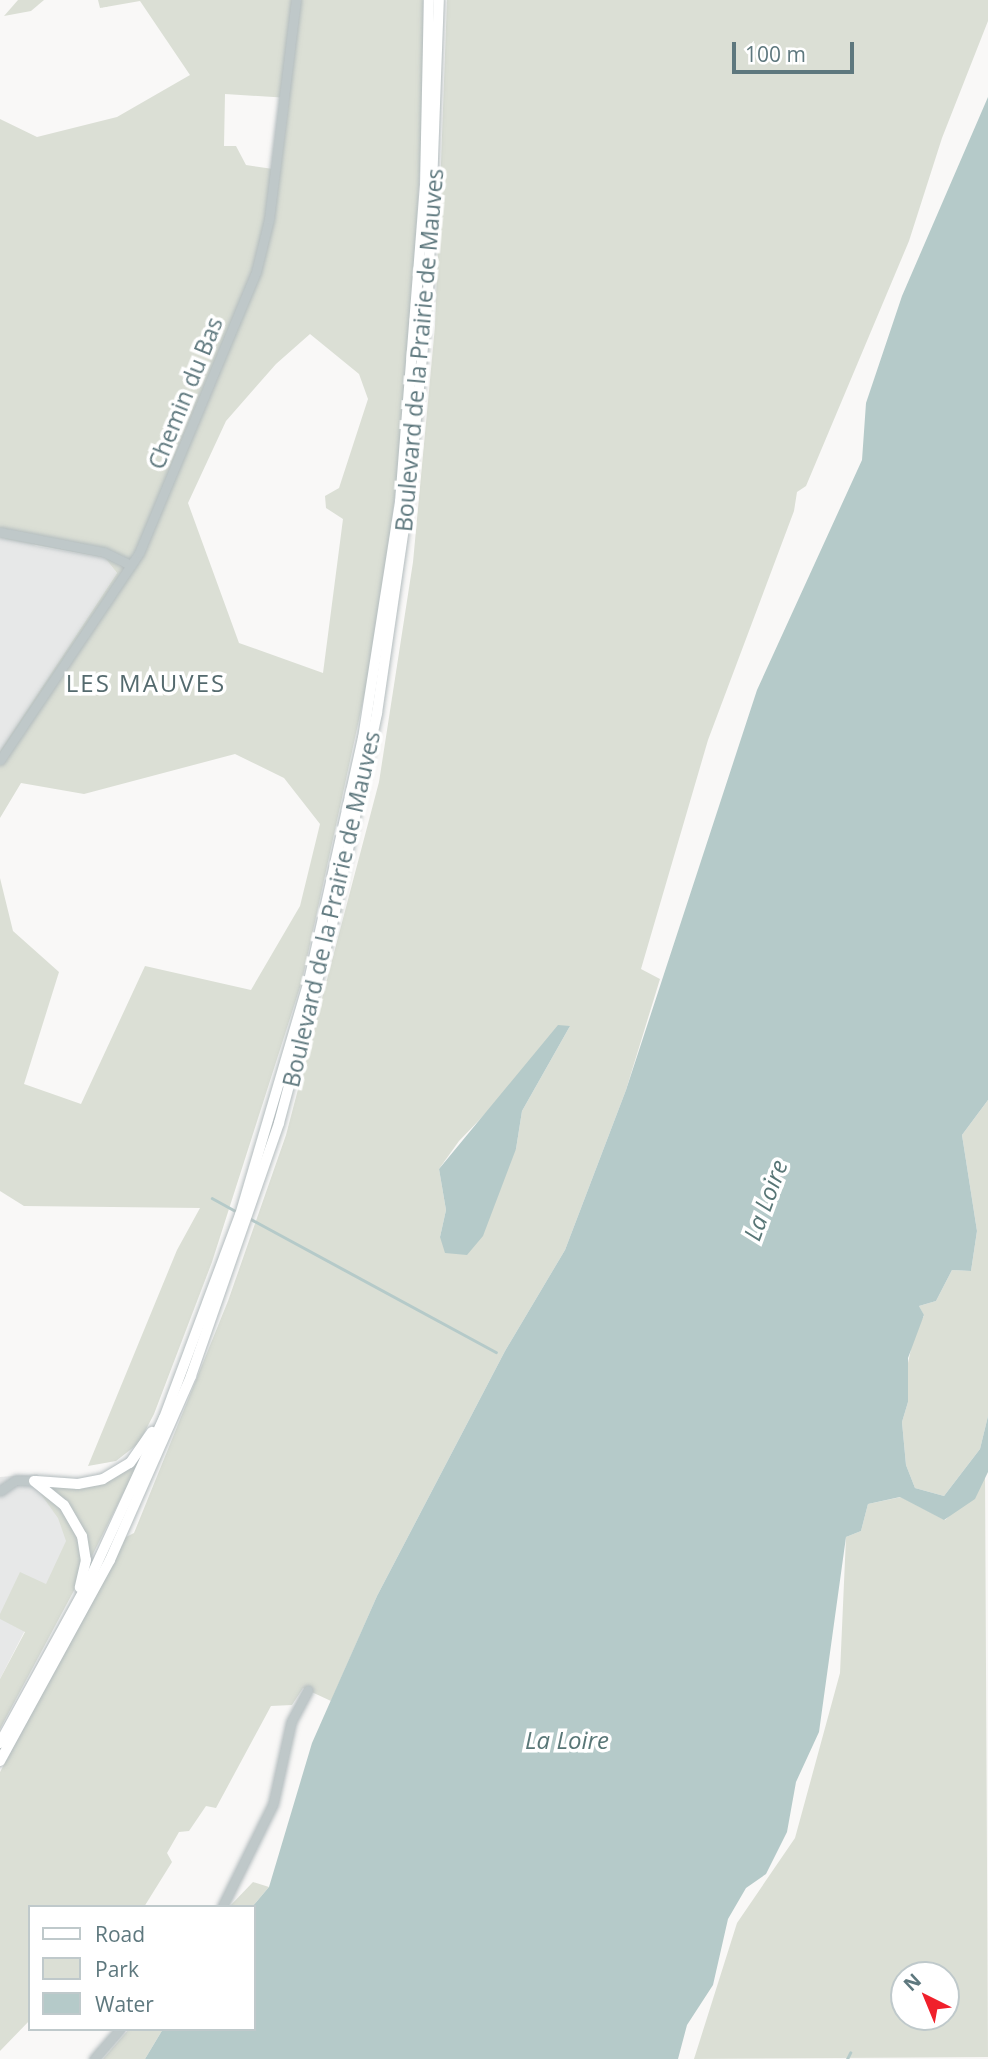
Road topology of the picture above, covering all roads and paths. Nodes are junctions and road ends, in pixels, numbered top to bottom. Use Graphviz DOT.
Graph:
graph roads {
  1 [pos="296,0"];
  2 [pos="429,0"];
  3 [pos="439,0"];
  4 [pos="0,532"];
  5 [pos="131,565"];
  6 [pos="0,760"];
  7 [pos="212,1294"];
  8 [pos="34,1481"];
  9 [pos="0,1491"];
  10 [pos="308,1690"];
  11 [pos="0,1734"];
  12 [pos="0,1743"];
  13 [pos="0,1761"];
  14 [pos="223,1905"];
  15 [pos="118,2031"];
  16 [pos="94,2059"];
  1 -- 5 [label="street, Chemin du Bas"];
  2 -- 7 [label="main road, Boulevard de la Prairie de Mauves"];
  3 -- 13 [label="main road, Boulevard de la Prairie de Mauves"];
  4 -- 5 [label="street"];
  5 -- 6 [label="street, Chemin du Bas"];
  7 -- 8 [label="main road"];
  7 -- 12 [label="main road, Boulevard de la Prairie de Mauves"];
  8 -- 9 [label="street"];
  8 -- 11 [label="main road"];
  10 -- 14 [label="street"];
  15 -- 16 [label="street"];
}
